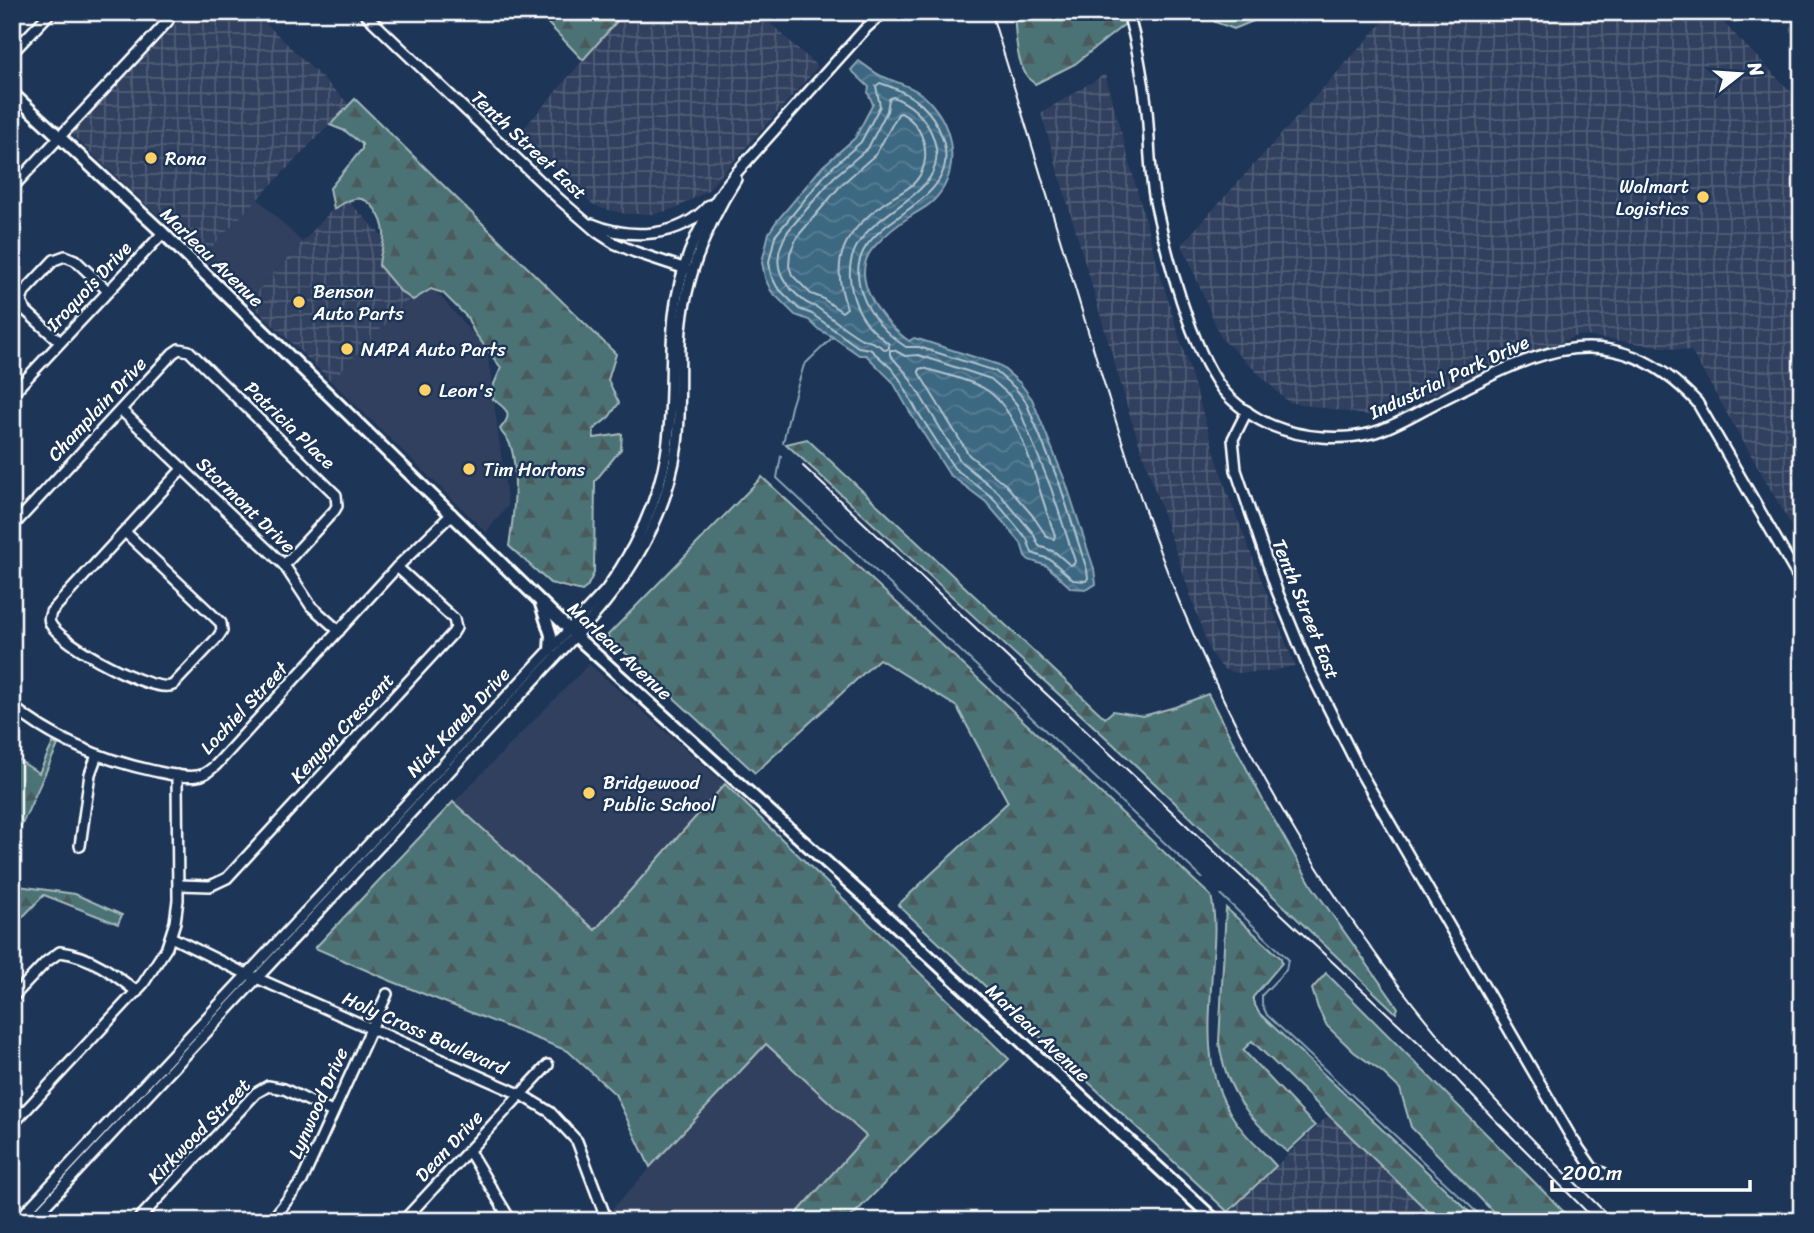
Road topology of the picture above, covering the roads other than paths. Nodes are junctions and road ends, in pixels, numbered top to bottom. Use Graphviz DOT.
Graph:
graph roads {
  1 [pos="51,12"];
  2 [pos="363,12"];
  3 [pos="884,12"];
  4 [pos="1128,12"];
  5 [pos="168,21"];
  6 [pos="12,53"];
  7 [pos="12,93"];
  8 [pos="60,137"];
  9 [pos="751,158"];
  10 [pos="12,188"];
  11 [pos="721,190"];
  12 [pos="575,214"];
  13 [pos="163,233"];
  14 [pos="687,270"];
  15 [pos="108,291"];
  16 [pos="60,342"];
  17 [pos="182,349"];
  18 [pos="12,394"];
  19 [pos="121,410"];
  20 [pos="1247,411"];
  21 [pos="183,468"];
  22 [pos="452,514"];
  23 [pos="12,527"];
  24 [pos="125,532"];
  25 [pos="284,565"];
  26 [pos="397,567"];
  27 [pos="1802,584"];
  28 [pos="540,601"];
  29 [pos="572,631"];
  30 [pos="339,632"];
  31 [pos="550,650"];
  32 [pos="12,706"];
  33 [pos="97,755"];
  34 [pos="177,775"];
  35 [pos="79,846"];
  36 [pos="179,885"];
  37 [pos="171,937"];
  38 [pos="252,975"];
  39 [pos="137,992"];
  40 [pos="387,994"];
  41 [pos="12,998"];
  42 [pos="371,1028"];
  43 [pos="548,1065"];
  44 [pos="522,1095"];
  45 [pos="332,1112"];
  46 [pos="12,1125"];
  47 [pos="469,1151"];
  48 [pos="1603,1173"];
  49 [pos="18,1221"];
  50 [pos="31,1221"];
  51 [pos="137,1221"];
  52 [pos="271,1221"];
  53 [pos="403,1221"];
  54 [pos="511,1221"];
  55 [pos="607,1221"];
  56 [pos="1216,1221"];
  1 -- 6 [label="street"];
  2 -- 12 [label="street, Tenth Street East"];
  3 -- 9 [label="street, Nick Kaneb Drive"];
  4 -- 20 [label="street"];
  5 -- 8 [label="street"];
  7 -- 8 [label="main road, Marleau Avenue"];
  8 -- 10 [label="street"];
  8 -- 13 [label="main road, Marleau Avenue"];
  9 -- 11 [label="street, Nick Kaneb Drive"];
  9 -- 14 [label="street, Nick Kaneb Drive"];
  11 -- 12 [label="street"];
  11 -- 14 [label="street, Nick Kaneb Drive"];
  12 -- 14 [label="street, Tenth Street East"];
  13 -- 15 [label="street, Iroquois Drive"];
  13 -- 22 [label="main road, Marleau Avenue"];
  14 -- 29 [label="street, Nick Kaneb Drive"];
  15 -- 16 [label="street, Iroquois Drive"];
  15 -- 16 [label="street"];
  16 -- 18 [label="street, Iroquois Drive"];
  17 -- 19 [label="street, Champlain Drive"];
  17 -- 25 [label="street, Patricia Place"];
  19 -- 21 [label="street, Stormont Drive"];
  19 -- 23 [label="street, Champlain Drive"];
  20 -- 27 [label="street, Industrial Park Drive"];
  20 -- 48 [label="street, Tenth Street East"];
  21 -- 24 [label="street"];
  21 -- 25 [label="street, Stormont Drive"];
  22 -- 26 [label="street, Lochiel Street"];
  22 -- 28 [label="main road, Marleau Avenue"];
  24 -- 24 [label="street"];
  25 -- 30 [label="street, Stormont Drive"];
  26 -- 30 [label="street, Lochiel Street"];
  26 -- 36 [label="street, Kenyon Crescent"];
  28 -- 29 [label="main road, Marleau Avenue"];
  28 -- 31 [label="main road"];
  29 -- 31 [label="street, Nick Kaneb Drive"];
  29 -- 38 [label="street, Nick Kaneb Drive"];
  29 -- 56 [label="main road, Marleau Avenue"];
  30 -- 34 [label="street, Lochiel Street"];
  31 -- 38 [label="street, Nick Kaneb Drive"];
  32 -- 33 [label="street, Lochiel Street"];
  33 -- 34 [label="street, Lochiel Street"];
  33 -- 35 [label="street"];
  34 -- 36 [label="street"];
  36 -- 37 [label="street"];
  37 -- 38 [label="street, Holy Cross Boulevard"];
  37 -- 39 [label="street"];
  38 -- 42 [label="street, Holy Cross Boulevard"];
  38 -- 49 [label="street, Nick Kaneb Drive"];
  38 -- 50 [label="street, Nick Kaneb Drive"];
  39 -- 41 [label="street"];
  39 -- 46 [label="street"];
  40 -- 42 [label="street, Lynwood Drive"];
  42 -- 44 [label="street, Holy Cross Boulevard"];
  42 -- 45 [label="street, Lynwood Drive"];
  43 -- 44 [label="street, Dean Drive"];
  44 -- 47 [label="street, Dean Drive"];
  44 -- 55 [label="street, Holy Cross Boulevard"];
  45 -- 51 [label="street, Kirkwood Street"];
  45 -- 52 [label="street, Lynwood Drive"];
  47 -- 53 [label="street, Dean Drive"];
  47 -- 54 [label="street"];
}
